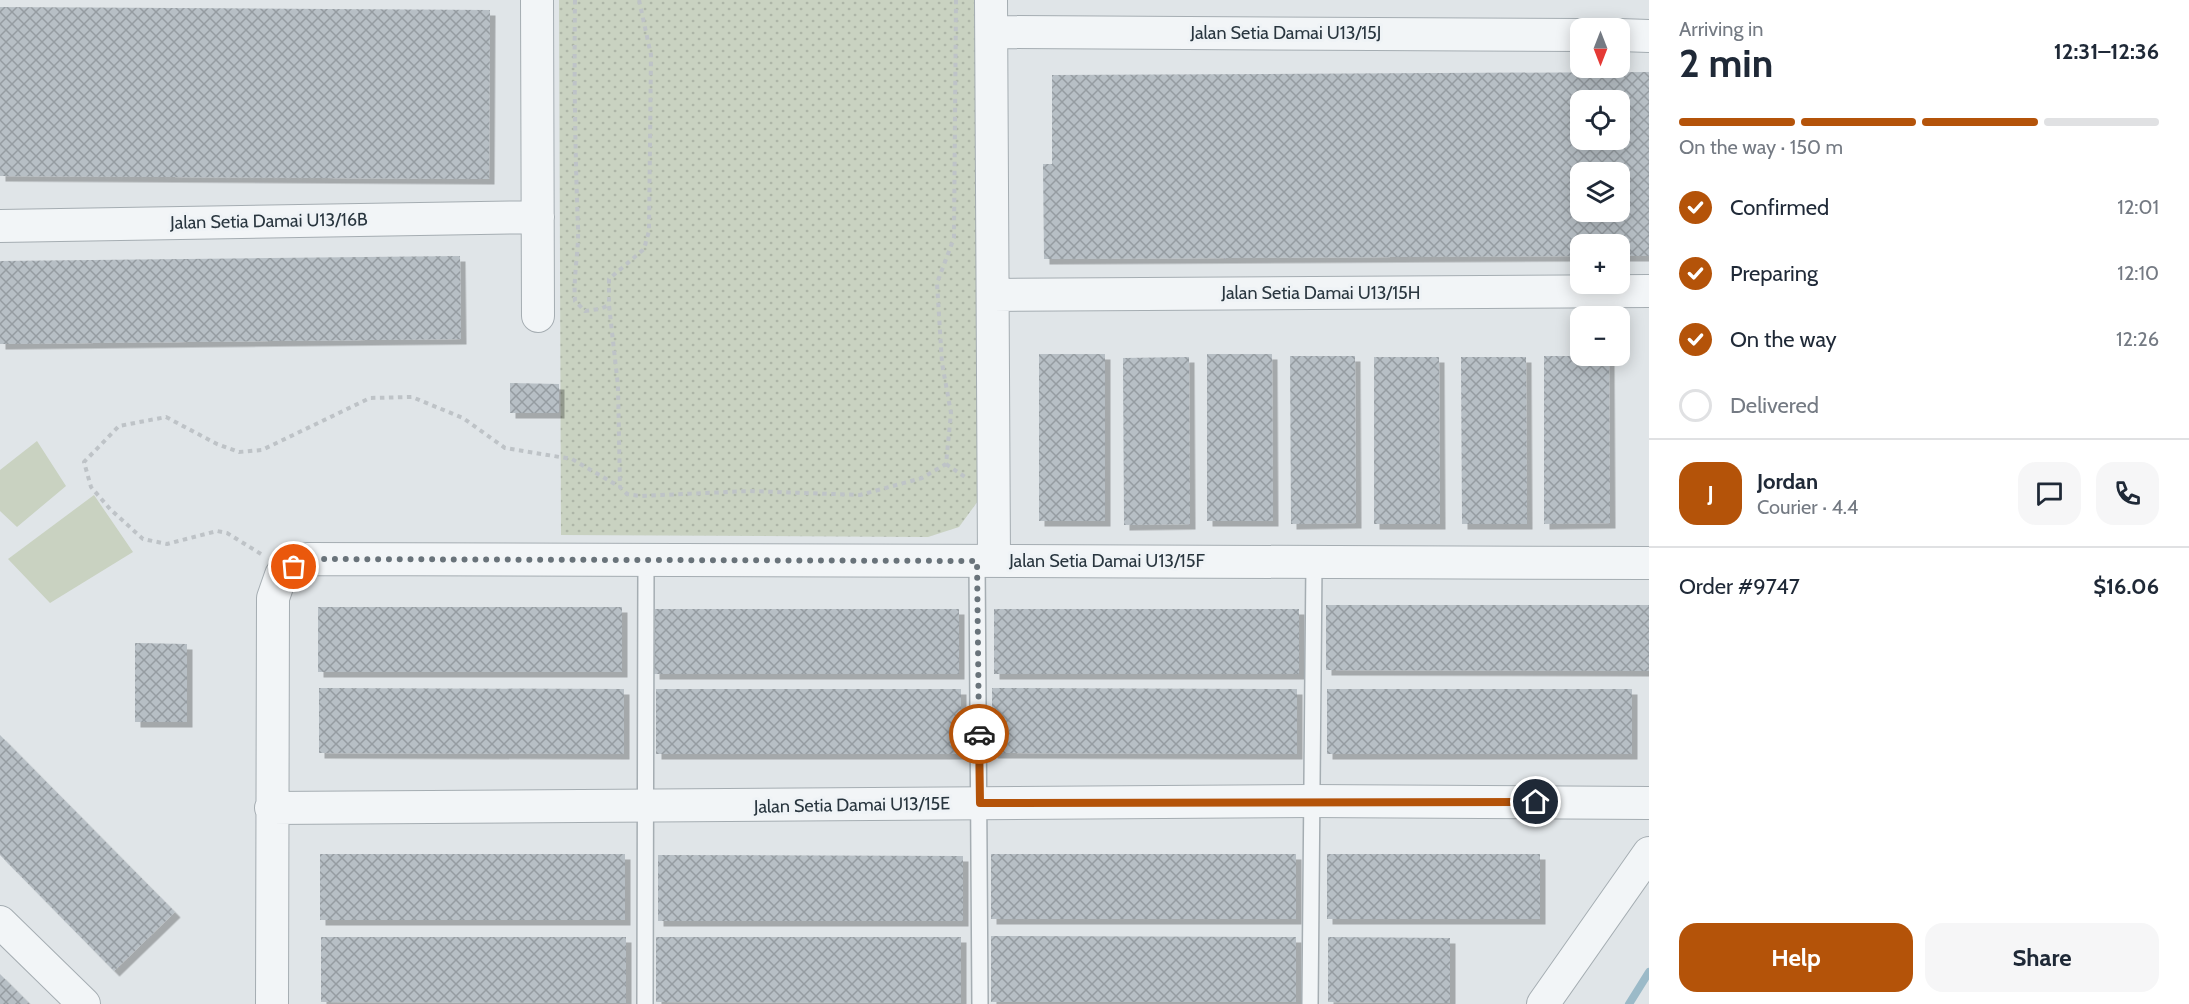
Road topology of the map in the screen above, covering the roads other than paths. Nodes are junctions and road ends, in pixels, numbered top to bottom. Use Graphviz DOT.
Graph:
graph roads {
  1 [pos="537,0"];
  2 [pos="991,0"];
  3 [pos="992,32"];
  4 [pos="1570,35"];
  5 [pos="1630,35"];
  6 [pos="1649,36"];
  7 [pos="538,217"];
  8 [pos="0,226"];
  9 [pos="1649,291"];
  10 [pos="993,295"];
  11 [pos="538,316"];
  12 [pos="646,560"];
  13 [pos="986,561"];
  14 [pos="1314,562"];
  15 [pos="1649,563"];
  16 [pos="1311,801"];
  17 [pos="980,803"];
  18 [pos="1649,803"];
  19 [pos="645,807"];
  20 [pos="272,808"];
  21 [pos="1649,854"];
  22 [pos="0,922"];
  23 [pos="84,1004"];
  24 [pos="272,1004"];
  25 [pos="645,1004"];
  26 [pos="980,1004"];
  27 [pos="1310,1004"];
  28 [pos="1543,1004"];
  1 -- 7 [label="street"];
  2 -- 3 [label="street"];
  3 -- 4 [label="street, Jalan Setia Damai U13/15J"];
  3 -- 10 [label="street"];
  5 -- 6 [label="street"];
  7 -- 8 [label="street, Jalan Setia Damai U13/16B"];
  7 -- 11 [label="street"];
  9 -- 10 [label="street, Jalan Setia Damai U13/15H"];
  10 -- 13 [label="street"];
  12 -- 13 [label="street, Jalan Setia Damai U13/15F"];
  12 -- 19 [label="lane"];
  12 -- 20 [label="street, Jalan Setia Damai U13/15F"];
  13 -- 14 [label="street, Jalan Setia Damai U13/15F"];
  13 -- 17 [label="lane"];
  14 -- 15 [label="street, Jalan Setia Damai U13/15F"];
  14 -- 16 [label="lane"];
  16 -- 17 [label="street, Jalan Setia Damai U13/15E"];
  16 -- 18 [label="street, Jalan Setia Damai U13/15E"];
  16 -- 27 [label="lane"];
  17 -- 19 [label="street, Jalan Setia Damai U13/15E"];
  17 -- 26 [label="lane"];
  19 -- 20 [label="street, Jalan Setia Damai U13/15E"];
  19 -- 25 [label="lane"];
  20 -- 24 [label="street"];
  21 -- 28 [label="street"];
  22 -- 23 [label="street"];
}
